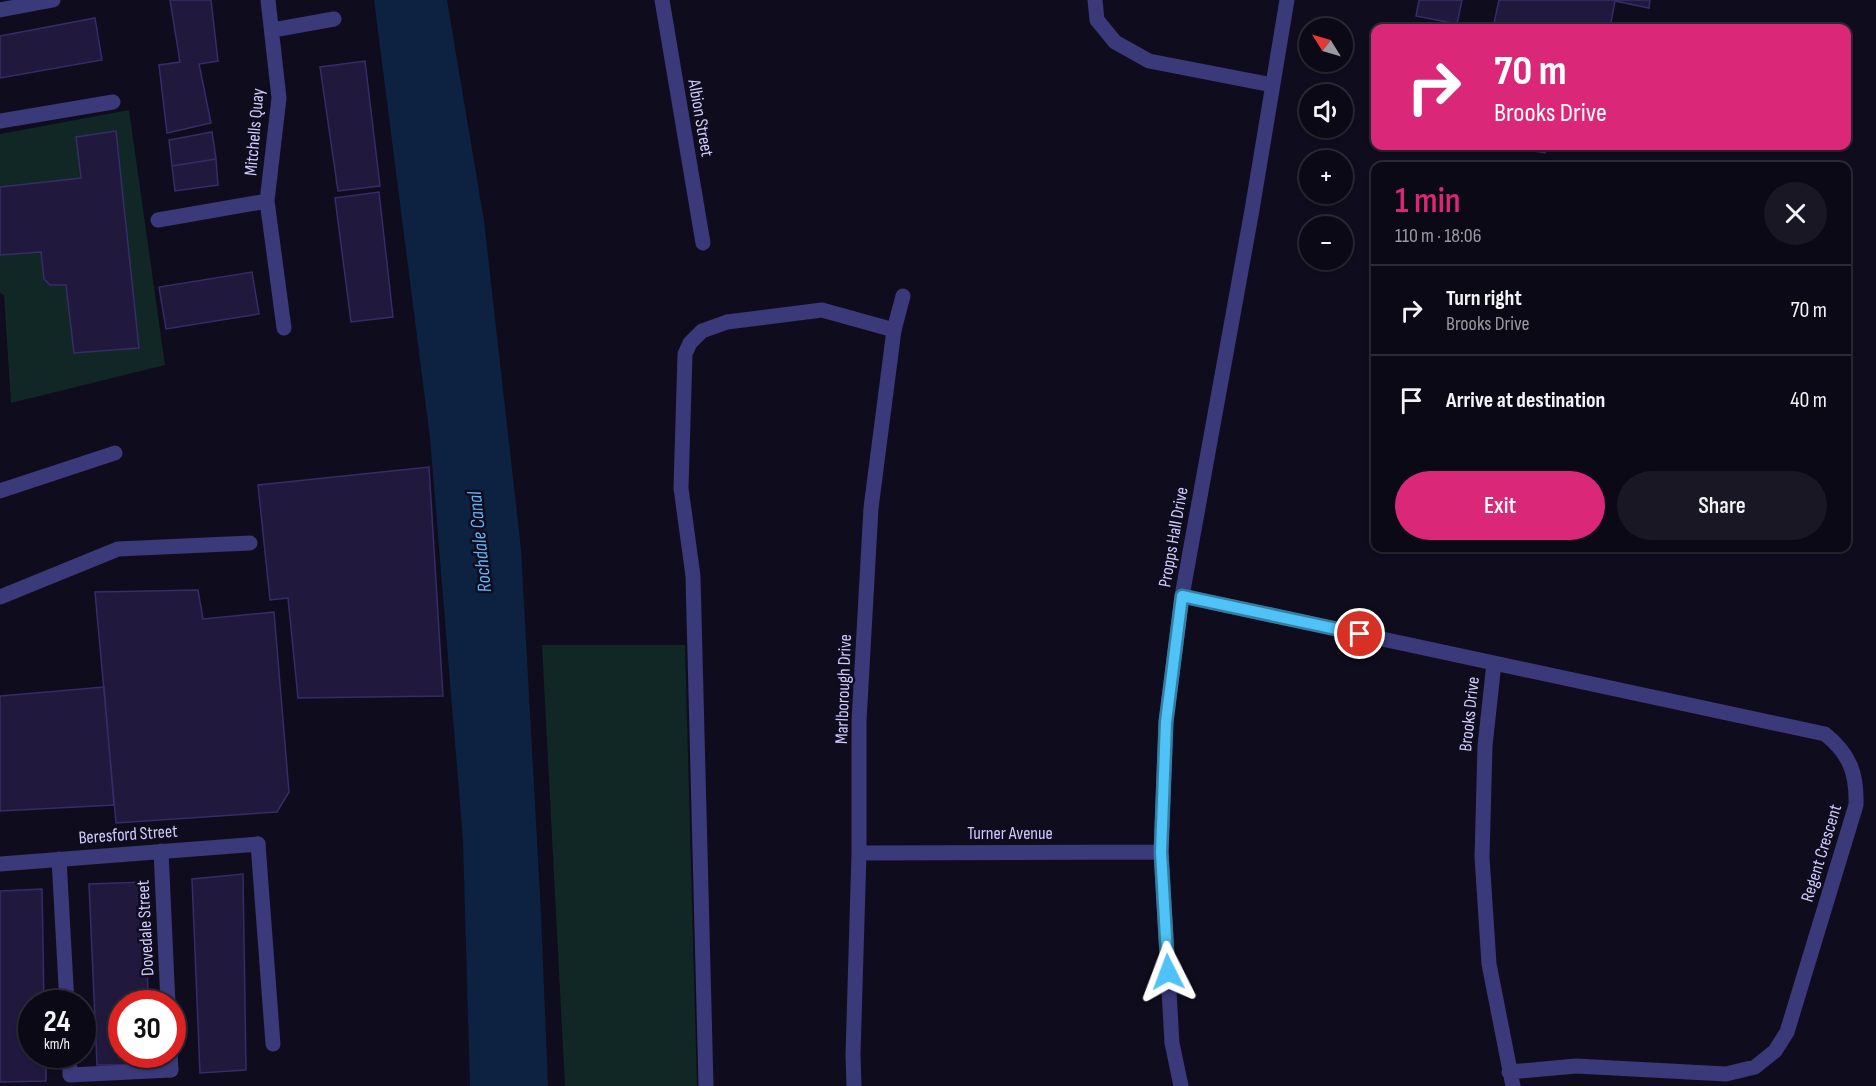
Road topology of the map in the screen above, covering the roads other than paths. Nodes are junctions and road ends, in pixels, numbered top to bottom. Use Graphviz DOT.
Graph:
graph roads {
  1 [pos="52,0"];
  2 [pos="268,0"];
  3 [pos="662,0"];
  4 [pos="1095,0"];
  5 [pos="1287,0"];
  6 [pos="0,10"];
  7 [pos="334,19"];
  8 [pos="273,30"];
  9 [pos="1272,85"];
  10 [pos="112,102"];
  11 [pos="0,121"];
  12 [pos="267,201"];
  13 [pos="158,220"];
  14 [pos="703,243"];
  15 [pos="903,296"];
  16 [pos="284,328"];
  17 [pos="894,330"];
  18 [pos="114,453"];
  19 [pos="0,491"];
  20 [pos="250,543"];
  21 [pos="1182,596"];
  22 [pos="0,597"];
  23 [pos="1494,663"];
  24 [pos="160,851"];
  25 [pos="1161,852"];
  26 [pos="859,853"];
  27 [pos="59,859"];
  28 [pos="0,864"];
  29 [pos="66,990"];
  30 [pos="167,990"];
  31 [pos="273,1044"];
  32 [pos="70,1068"];
  33 [pos="124,1068"];
  34 [pos="1511,1079"];
  35 [pos="706,1086"];
  36 [pos="854,1086"];
  37 [pos="1181,1086"];
  1 -- 6 [label="street"];
  2 -- 8 [label="street, Mitchells Quay"];
  3 -- 14 [label="street, Albion Street"];
  4 -- 9 [label="street"];
  5 -- 9 [label="street, Propps Hall Drive"];
  7 -- 8 [label="street"];
  8 -- 12 [label="street, Mitchells Quay"];
  9 -- 21 [label="street, Propps Hall Drive"];
  10 -- 11 [label="street"];
  12 -- 13 [label="street, Mitchells Quay"];
  12 -- 16 [label="street, Mitchells Quay"];
  15 -- 17 [label="street, Marlborough Drive"];
  17 -- 26 [label="street, Marlborough Drive"];
  17 -- 35 [label="street"];
  18 -- 19 [label="street"];
  20 -- 22 [label="street"];
  21 -- 23 [label="street, Brooks Drive"];
  21 -- 25 [label="street, Propps Hall Drive"];
  23 -- 34 [label="street, Brooks Drive"];
  23 -- 34 [label="street, Regent Crescent"];
  24 -- 27 [label="street, Beresford Street"];
  24 -- 30 [label="street, Dovedale Street"];
  24 -- 31 [label="street, Beresford Street"];
  25 -- 26 [label="street, Turner Avenue"];
  25 -- 37 [label="street, Propps Hall Drive"];
  26 -- 36 [label="street, Marlborough Drive"];
  27 -- 28 [label="street, Beresford Street"];
  27 -- 29 [label="street"];
  32 -- 33 [label="street"];
}
